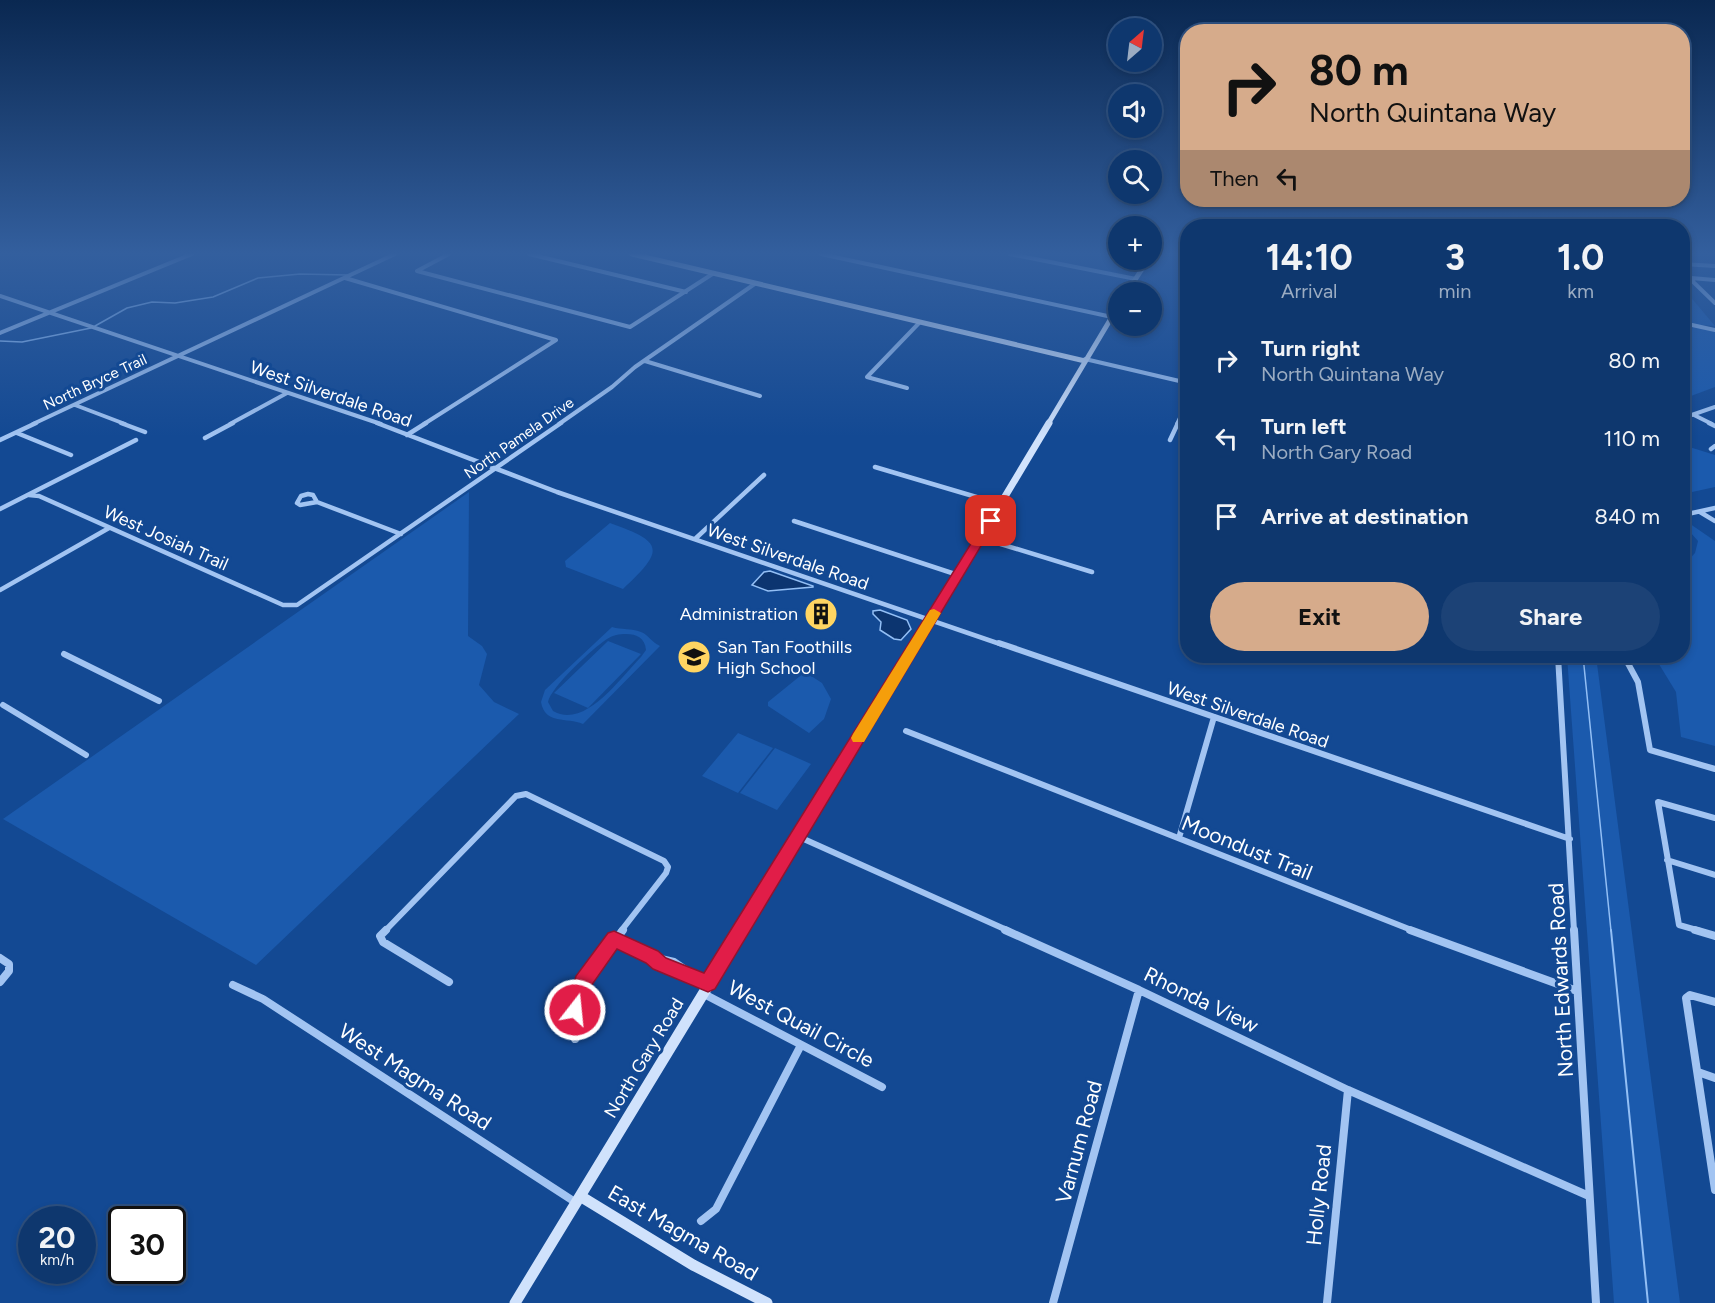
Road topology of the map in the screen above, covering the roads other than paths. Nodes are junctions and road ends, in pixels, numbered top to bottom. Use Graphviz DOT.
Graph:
graph roads {
  1 [pos="43,315"];
  2 [pos="53,315"];
  3 [pos="268,315"];
  4 [pos="470,315"];
  5 [pos="584,315"];
  6 [pos="650,315"];
  7 [pos="711,315"];
  8 [pos="890,315"];
  9 [pos="920,322"];
  10 [pos="1108,323"];
  11 [pos="1690,325"];
  12 [pos="1715,330"];
  13 [pos="0,333"];
  14 [pos="181,356"];
  15 [pos="1085,360"];
  16 [pos="645,361"];
  17 [pos="1180,381"];
  18 [pos="907,388"];
  19 [pos="287,393"];
  20 [pos="760,396"];
  21 [pos="75,405"];
  22 [pos="1715,407"];
  23 [pos="1694,415"];
  24 [pos="1690,416"];
  25 [pos="1180,418"];
  26 [pos="1715,426"];
  27 [pos="17,432"];
  28 [pos="145,432"];
  29 [pos="407,435"];
  30 [pos="205,438"];
  31 [pos="0,440"];
  32 [pos="136,440"];
  33 [pos="1170,440"];
  34 [pos="71,455"];
  35 [pos="874,467"];
  36 [pos="499,468"];
  37 [pos="764,475"];
  38 [pos="29,495"];
  39 [pos="317,502"];
  40 [pos="1000,504"];
  41 [pos="1715,508"];
  42 [pos="0,509"];
  43 [pos="1700,512"];
  44 [pos="1690,514"];
  45 [pos="794,521"];
  46 [pos="1715,521"];
  47 [pos="109,528"];
  48 [pos="401,534"];
  49 [pos="981,538"];
  50 [pos="695,539"];
  51 [pos="1092,572"];
  52 [pos="958,575"];
  53 [pos="0,590"];
  54 [pos="292,606"];
  55 [pos="930,620"];
  56 [pos="64,654"];
  57 [pos="1558,663"];
  58 [pos="1628,663"];
  59 [pos="159,701"];
  60 [pos="3,705"];
  61 [pos="1215,717"];
  62 [pos="906,731"];
  63 [pos="86,755"];
  64 [pos="1715,769"];
  65 [pos="1715,818"];
  66 [pos="797,836"];
  67 [pos="1179,838"];
  68 [pos="1570,839"];
  69 [pos="1667,860"];
  70 [pos="1715,874"];
  71 [pos="1715,936"];
  72 [pos="614,939"];
  73 [pos="0,958"];
  74 [pos="693,976"];
  75 [pos="0,982"];
  76 [pos="449,982"];
  77 [pos="233,985"];
  78 [pos="705,988"];
  79 [pos="1140,990"];
  80 [pos="1577,991"];
  81 [pos="1715,1002"];
  82 [pos="575,1040"];
  83 [pos="801,1045"];
  84 [pos="1698,1072"];
  85 [pos="1715,1078"];
  86 [pos="882,1087"];
  87 [pos="1348,1090"];
  88 [pos="1713,1160"];
  89 [pos="1715,1190"];
  90 [pos="1589,1196"];
  91 [pos="578,1200"];
  92 [pos="701,1221"];
  93 [pos="514,1303"];
  94 [pos="767,1303"];
  95 [pos="1053,1303"];
  96 [pos="1327,1303"];
  97 [pos="1596,1303"];
  1 -- 13 [label="street"];
  2 -- 14 [label="street, West Silverdale Road"];
  3 -- 14 [label="street, North Bryce Trail"];
  4 -- 29 [label="street"];
  5 -- 6 [label="street"];
  7 -- 16 [label="street, North Pamela Drive"];
  8 -- 9 [label="street"];
  9 -- 15 [label="street"];
  9 -- 18 [label="street"];
  10 -- 15 [label="street, North Gary Road"];
  11 -- 12 [label="street"];
  14 -- 19 [label="street, West Silverdale Road"];
  14 -- 21 [label="street, North Bryce Trail"];
  15 -- 17 [label="street"];
  15 -- 40 [label="street, North Gary Road"];
  16 -- 20 [label="street"];
  16 -- 36 [label="street, North Pamela Drive"];
  19 -- 29 [label="street, West Silverdale Road"];
  19 -- 30 [label="street"];
  21 -- 27 [label="street, North Bryce Trail"];
  21 -- 28 [label="street"];
  22 -- 23 [label="street"];
  23 -- 24 [label="street"];
  23 -- 26 [label="street"];
  25 -- 33 [label="street"];
  27 -- 31 [label="street, North Bryce Trail"];
  27 -- 34 [label="street"];
  29 -- 36 [label="street, West Silverdale Road"];
  32 -- 38 [label="street"];
  35 -- 40 [label="street"];
  36 -- 48 [label="street, North Pamela Drive"];
  36 -- 50 [label="street, West Silverdale Road"];
  37 -- 50 [label="street"];
  38 -- 42 [label="street"];
  38 -- 47 [label="street, West Josiah Trail"];
  39 -- 48 [label="street"];
  40 -- 49 [label="street, North Gary Road"];
  41 -- 43 [label="street"];
  43 -- 44 [label="street"];
  43 -- 46 [label="street"];
  45 -- 52 [label="street"];
  47 -- 53 [label="street"];
  47 -- 54 [label="street, West Josiah Trail"];
  48 -- 54 [label="street, North Pamela Drive"];
  49 -- 51 [label="street"];
  49 -- 52 [label="street, North Gary Road"];
  50 -- 55 [label="street, West Silverdale Road"];
  52 -- 55 [label="street, North Gary Road"];
  55 -- 61 [label="street, West Silverdale Road"];
  55 -- 66 [label="street, North Gary Road"];
  56 -- 59 [label="street"];
  57 -- 68 [label="street, North Edwards Road"];
  58 -- 64 [label="street"];
  60 -- 63 [label="street"];
  61 -- 67 [label="street"];
  61 -- 68 [label="street, West Silverdale Road"];
  62 -- 67 [label="street, Moondust Trail"];
  65 -- 69 [label="street"];
  66 -- 78 [label="street, North Gary Road"];
  66 -- 79 [label="street, Rhonda View"];
  67 -- 80 [label="street, Moondust Trail"];
  68 -- 80 [label="street, North Edwards Road"];
  69 -- 70 [label="street"];
  69 -- 71 [label="street"];
  72 -- 74 [label="street"];
  72 -- 76 [label="street"];
  72 -- 82 [label="street"];
  73 -- 75 [label="street"];
  74 -- 78 [label="street, West Quail Circle"];
  77 -- 91 [label="street, West Magma Road"];
  78 -- 83 [label="street, West Quail Circle"];
  78 -- 91 [label="street, North Gary Road"];
  79 -- 87 [label="street, Rhonda View"];
  79 -- 95 [label="street, Varnum Road"];
  80 -- 90 [label="street, North Edwards Road"];
  81 -- 84 [label="street"];
  83 -- 86 [label="street, West Quail Circle"];
  83 -- 92 [label="street"];
  84 -- 85 [label="street"];
  84 -- 88 [label="street"];
  87 -- 90 [label="street, Rhonda View"];
  87 -- 96 [label="street, Holly Road"];
  88 -- 89 [label="street"];
  90 -- 97 [label="street, North Edwards Road"];
  91 -- 93 [label="street, North Gary Road"];
  91 -- 94 [label="street, East Magma Road"];
}
